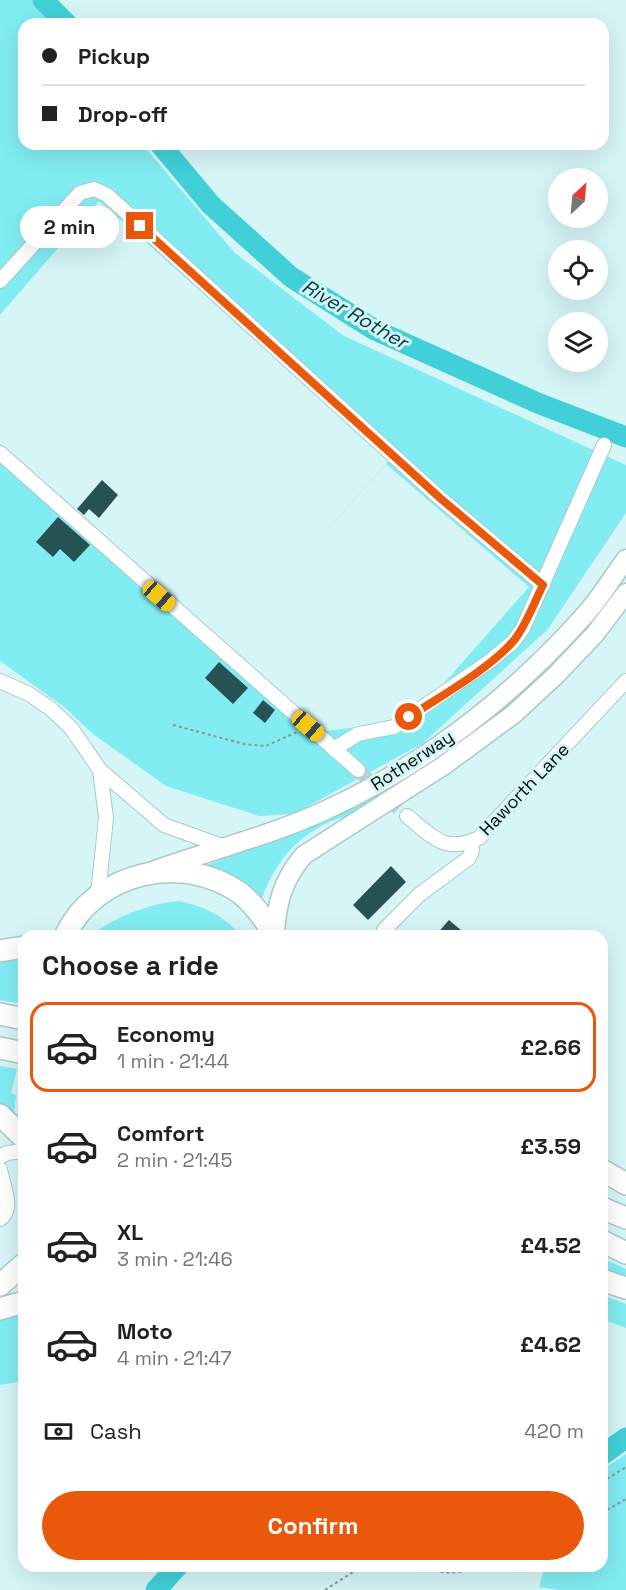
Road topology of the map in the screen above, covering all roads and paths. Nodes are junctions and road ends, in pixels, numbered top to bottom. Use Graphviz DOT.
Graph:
graph roads {
  1 [pos="0,281"];
  2 [pos="604,445"];
  3 [pos="0,453"];
  4 [pos="626,559"];
  5 [pos="543,585"];
  6 [pos="626,593"];
  7 [pos="0,681"];
  8 [pos="626,681"];
  9 [pos="173,725"];
  10 [pos="308,726"];
  11 [pos="334,749"];
  12 [pos="100,770"];
  13 [pos="358,770"];
  14 [pos="407,816"];
  15 [pos="471,842"];
  16 [pos="222,846"];
  17 [pos="142,875"];
  18 [pos="98,894"];
  19 [pos="69,928"];
  20 [pos="270,930"];
  21 [pos="275,930"];
  22 [pos="384,930"];
  23 [pos="18,947"];
  24 [pos="0,951"];
  25 [pos="0,1014"];
  26 [pos="18,1018"];
  27 [pos="0,1048"];
  28 [pos="18,1052"];
  29 [pos="0,1115"];
  30 [pos="18,1132"];
  31 [pos="18,1152"];
  32 [pos="0,1157"];
  33 [pos="0,1169"];
  34 [pos="608,1174"];
  35 [pos="626,1184"];
  36 [pos="608,1210"];
  37 [pos="626,1218"];
  38 [pos="0,1220"];
  39 [pos="608,1244"];
  40 [pos="626,1253"];
  41 [pos="18,1269"];
  42 [pos="608,1282"];
  43 [pos="0,1285"];
  44 [pos="626,1288"];
  45 [pos="18,1304"];
  46 [pos="0,1309"];
  47 [pos="626,1467"];
  48 [pos="608,1478"];
  49 [pos="626,1499"];
  50 [pos="608,1510"];
  51 [pos="353,1572"];
  52 [pos="437,1572"];
  53 [pos="464,1572"];
  54 [pos="325,1590"];
  1 -- 5 [label="lane"];
  2 -- 5 [label="lane"];
  3 -- 10 [label="lane"];
  4 -- 16 [label="main road, Rotherway"];
  5 -- 11 [label="lane"];
  6 -- 21 [label="main road, Rotherway"];
  7 -- 12 [label="lane"];
  8 -- 15 [label="lane, Haworth Lane"];
  9 -- 10 [label="path"];
  10 -- 11 [label="lane"];
  11 -- 13 [label="lane"];
  12 -- 16 [label="lane"];
  12 -- 18 [label="lane"];
  14 -- 15 [label="lane, Haworth Lane"];
  15 -- 22 [label="lane"];
  16 -- 17 [label="main road, Rotherway"];
  17 -- 18 [label="highway"];
  17 -- 20 [label="highway"];
  18 -- 19 [label="highway"];
  23 -- 24 [label="highway"];
  25 -- 26 [label="highway"];
  27 -- 28 [label="highway"];
  29 -- 30 [label="highway"];
  31 -- 32 [label="lane"];
  33 -- 38 [label="lane"];
  34 -- 35 [label="highway"];
  36 -- 37 [label="highway"];
  39 -- 40 [label="highway"];
  41 -- 43 [label="highway"];
  42 -- 44 [label="highway"];
  45 -- 46 [label="highway"];
  47 -- 48 [label="path"];
  49 -- 50 [label="path"];
  51 -- 54 [label="path"];
  52 -- 53 [label="path"];
}
